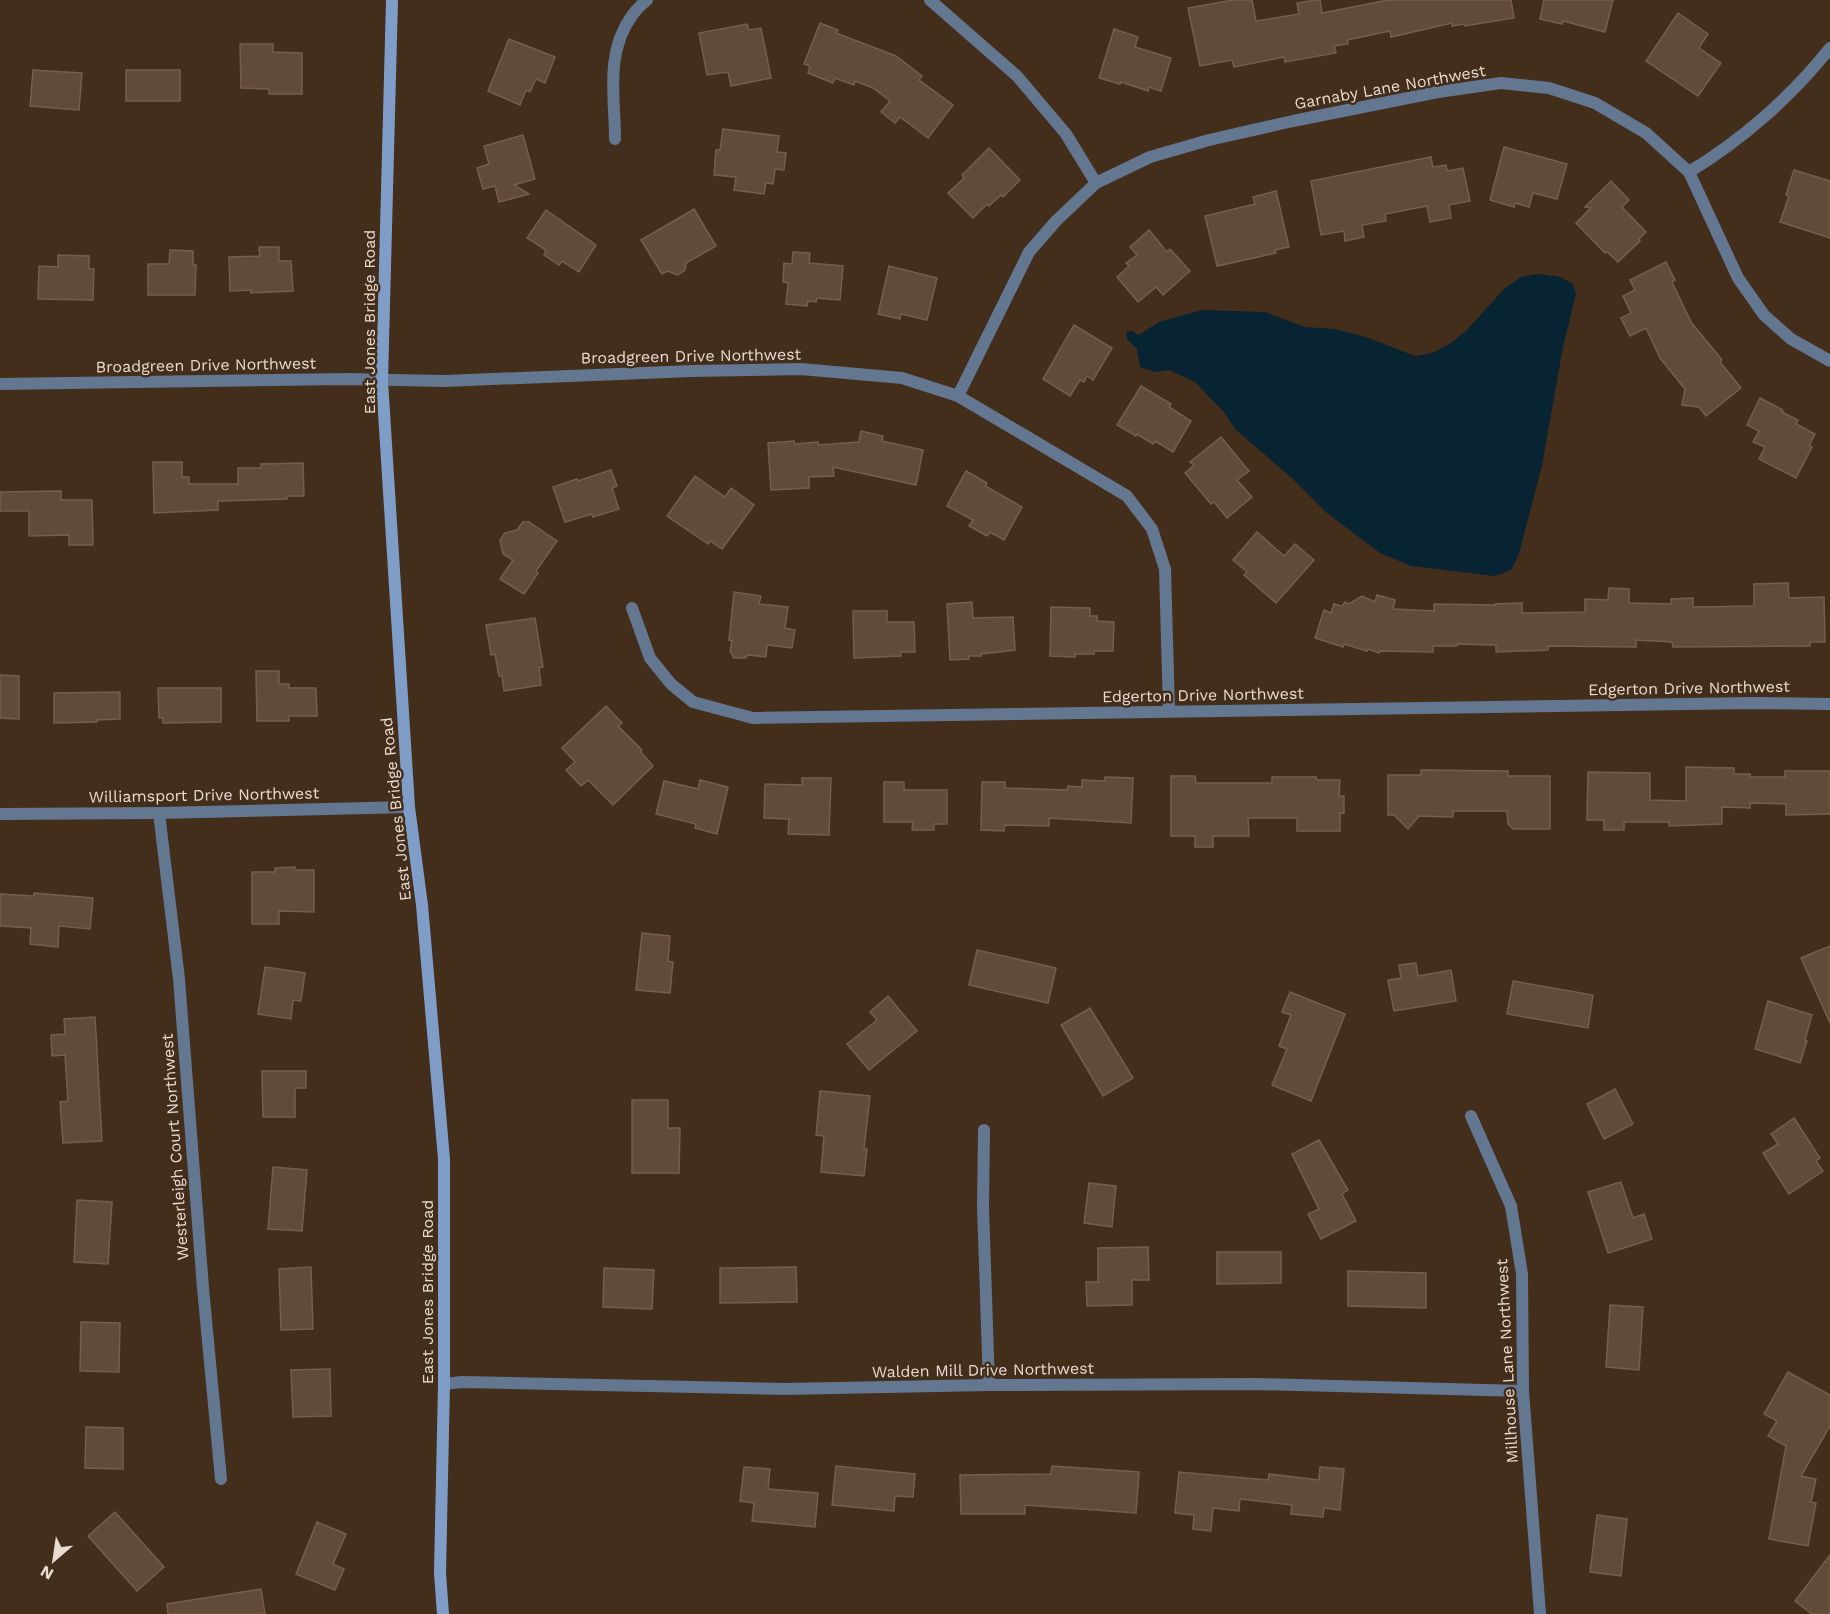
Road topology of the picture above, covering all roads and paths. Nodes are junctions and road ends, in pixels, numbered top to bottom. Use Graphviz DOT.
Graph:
graph roads {
  1 [pos="392,0"];
  2 [pos="647,0"];
  3 [pos="930,0"];
  4 [pos="1830,48"];
  5 [pos="615,139"];
  6 [pos="1689,172"];
  7 [pos="1096,183"];
  8 [pos="1830,360"];
  9 [pos="382,381"];
  10 [pos="0,384"];
  11 [pos="958,396"];
  12 [pos="632,608"];
  13 [pos="1830,704"];
  14 [pos="1169,711"];
  15 [pos="409,807"];
  16 [pos="159,813"];
  17 [pos="0,814"];
  18 [pos="1471,1116"];
  19 [pos="984,1130"];
  20 [pos="444,1384"];
  21 [pos="989,1385"];
  22 [pos="1523,1391"];
  23 [pos="221,1479"];
  24 [pos="443,1614"];
  25 [pos="1540,1614"];
  1 -- 9 [label="street, East Jones Bridge Road"];
  2 -- 5 [label="street"];
  3 -- 7 [label="street"];
  4 -- 6 [label="street"];
  6 -- 7 [label="street, Garnaby Lane Northwest"];
  6 -- 8 [label="street, Garnaby Lane Northwest"];
  7 -- 11 [label="street, Garnaby Lane Northwest"];
  9 -- 10 [label="street, Broadgreen Drive Northwest"];
  9 -- 11 [label="street, Broadgreen Drive Northwest"];
  9 -- 15 [label="street, East Jones Bridge Road"];
  11 -- 14 [label="street, Broadgreen Drive Northwest"];
  12 -- 14 [label="street, Edgerton Drive Northwest"];
  13 -- 14 [label="street, Edgerton Drive Northwest"];
  15 -- 16 [label="street, Williamsport Drive Northwest"];
  15 -- 20 [label="street, East Jones Bridge Road"];
  16 -- 17 [label="street, Williamsport Drive Northwest"];
  16 -- 23 [label="street, Westerleigh Court Northwest"];
  18 -- 22 [label="street, Millhouse Lane Northwest"];
  19 -- 21 [label="street"];
  20 -- 21 [label="street, Walden Mill Drive Northwest"];
  20 -- 24 [label="street, East Jones Bridge Road"];
  21 -- 22 [label="street, Walden Mill Drive Northwest"];
  22 -- 25 [label="street, Millhouse Lane Northwest"];
}
